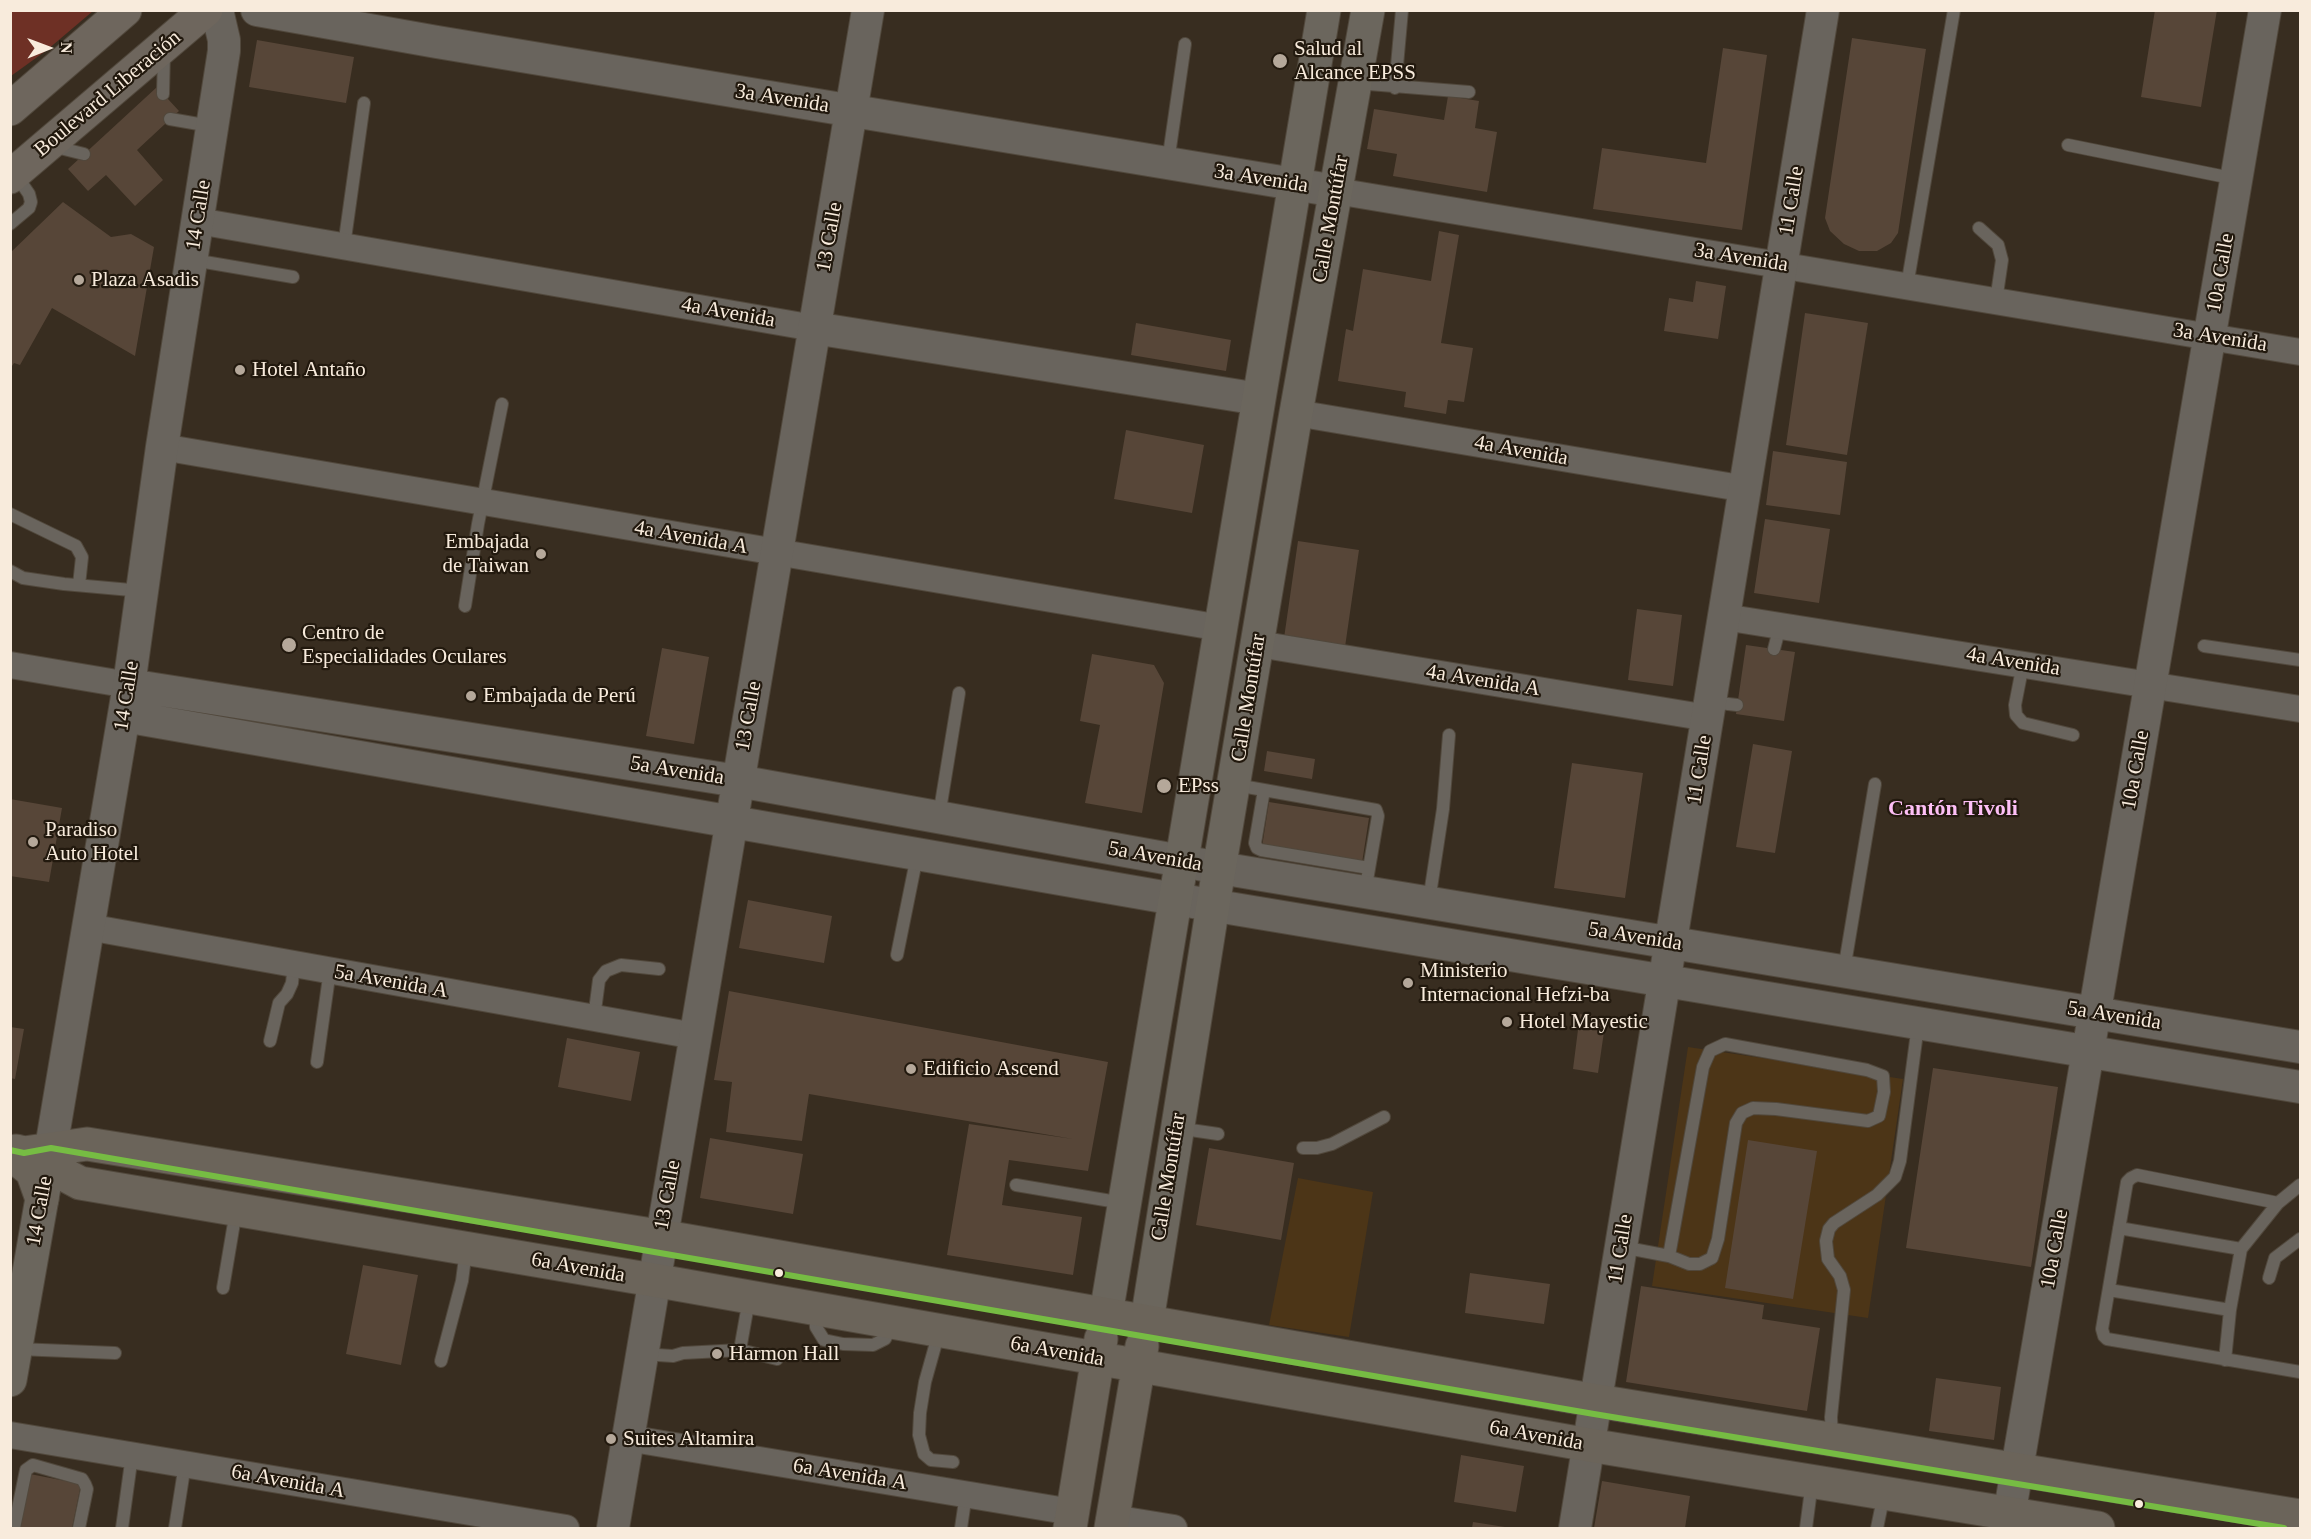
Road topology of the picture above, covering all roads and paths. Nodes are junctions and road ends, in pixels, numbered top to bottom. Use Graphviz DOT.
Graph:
graph roads {
  1 [pos="125,10"];
  2 [pos="206,10"];
  3 [pos="217,10"];
  4 [pos="257,10"];
  5 [pos="868,10"];
  6 [pos="1324,10"];
  7 [pos="1368,10"];
  8 [pos="1402,10"];
  9 [pos="1823,10"];
  10 [pos="1954,10"];
  11 [pos="2265,10"];
  12 [pos="1185,44"];
  13 [pos="164,46"];
  14 [pos="1355,83"];
  15 [pos="1395,88"];
  16 [pos="1469,92"];
  17 [pos="163,94"];
  18 [pos="14,103"];
  19 [pos="364,103"];
  20 [pos="851,110"];
  21 [pos="170,119"];
  22 [pos="213,127"];
  23 [pos="48,145"];
  24 [pos="2068,145"];
  25 [pos="84,154"];
  26 [pos="1168,164"];
  27 [pos="12,175"];
  28 [pos="2237,179"];
  29 [pos="1295,185"];
  30 [pos="1336,191"];
  31 [pos="198,221"];
  32 [pos="10,224"];
  33 [pos="1979,228"];
  34 [pos="344,246"];
  35 [pos="192,260"];
  36 [pos="1782,265"];
  37 [pos="293,277"];
  38 [pos="1907,286"];
  39 [pos="1996,301"];
  40 [pos="814,328"];
  41 [pos="2210,336"];
  42 [pos="2301,352"];
  43 [pos="1259,399"];
  44 [pos="502,404"];
  45 [pos="1296,413"];
  46 [pos="162,447"];
  47 [pos="1746,489"];
  48 [pos="482,502"];
  49 [pos="10,514"];
  50 [pos="776,553"];
  51 [pos="10,571"];
  52 [pos="79,585"];
  53 [pos="142,591"];
  54 [pos="465,606"];
  55 [pos="1724,617"];
  56 [pos="1221,628"];
  57 [pos="1258,644"];
  58 [pos="2204,646"];
  59 [pos="2301,660"];
  60 [pos="2023,664"];
  61 [pos="10,665"];
  62 [pos="2151,684"];
  63 [pos="129,685"];
  64 [pos="959,693"];
  65 [pos="1719,708"];
  66 [pos="2301,709"];
  67 [pos="124,716"];
  68 [pos="1449,735"];
  69 [pos="2073,735"];
  70 [pos="738,781"];
  71 [pos="1875,784"];
  72 [pos="1249,787"];
  73 [pos="938,817"];
  74 [pos="731,822"];
  75 [pos="917,854"];
  76 [pos="1181,861"];
  77 [pos="1220,868"];
  78 [pos="1367,880"];
  79 [pos="1175,899"];
  80 [pos="1428,902"];
  81 [pos="1213,905"];
  82 [pos="88,927"];
  83 [pos="1672,943"];
  84 [pos="897,955"];
  85 [pos="294,964"];
  86 [pos="659,969"];
  87 [pos="330,970"];
  88 [pos="1844,970"];
  89 [pos="1665,981"];
  90 [pos="2095,1013"];
  91 [pos="594,1018"];
  92 [pos="1919,1023"];
  93 [pos="695,1036"];
  94 [pos="270,1041"];
  95 [pos="2301,1047"];
  96 [pos="2088,1052"];
  97 [pos="317,1062"];
  98 [pos="2301,1087"];
  99 [pos="1384,1117"];
  100 [pos="1176,1128"];
  101 [pos="1218,1134"];
  102 [pos="1303,1148"];
  103 [pos="29,1154"];
  104 [pos="1016,1185"];
  105 [pos="2301,1185"];
  106 [pos="2278,1203"];
  107 [pos="1124,1204"];
  108 [pos="236,1210"];
  109 [pos="2119,1228"];
  110 [pos="2301,1239"];
  111 [pos="1622,1246"];
  112 [pos="466,1249"];
  113 [pos="2241,1249"];
  114 [pos="658,1256"];
  115 [pos="1669,1256"];
  116 [pos="2269,1278"];
  117 [pos="223,1288"];
  118 [pos="2109,1290"];
  119 [pos="749,1297"];
  120 [pos="2230,1310"];
  121 [pos="940,1331"];
  122 [pos="14,1334"];
  123 [pos="1102,1334"];
  124 [pos="1143,1341"];
  125 [pos="740,1350"];
  126 [pos="115,1353"];
  127 [pos="641,1353"];
  128 [pos="777,1359"];
  129 [pos="2225,1360"];
  130 [pos="441,1361"];
  131 [pos="2301,1372"];
  132 [pos="10,1380"];
  133 [pos="1593,1420"];
  134 [pos="10,1435"];
  135 [pos="627,1438"];
  136 [pos="1832,1440"];
  137 [pos="132,1455"];
  138 [pos="953,1462"];
  139 [pos="185,1464"];
  140 [pos="1812,1481"];
  141 [pos="1884,1493"];
  142 [pos="966,1494"];
  143 [pos="2012,1498"];
  144 [pos="2301,1516"];
  145 [pos="1071,1520"];
  146 [pos="1112,1523"];
  147 [pos="14,1528"];
  148 [pos="79,1528"];
  149 [pos="122,1528"];
  150 [pos="175,1528"];
  151 [pos="566,1528"];
  152 [pos="613,1528"];
  153 [pos="961,1528"];
  154 [pos="1174,1528"];
  155 [pos="1575,1528"];
  156 [pos="1806,1528"];
  157 [pos="1876,1528"];
  158 [pos="2098,1528"];
  159 [pos="2284,1528"];
  1 -- 18 [label="highway"];
  2 -- 13 [label="highway, Boulevard Liberación"];
  3 -- 22 [label="street, 14 Calle"];
  4 -- 20 [label="street, 3a Avenida"];
  5 -- 20 [label="street, 13 Calle"];
  6 -- 29 [label="main road, Calle Montúfar"];
  7 -- 14 [label="main road, Calle Montúfar"];
  8 -- 15 [label="lane"];
  9 -- 36 [label="street, 11 Calle"];
  10 -- 38 [label="lane"];
  11 -- 28 [label="street, 10a Calle"];
  12 -- 26 [label="lane"];
  13 -- 17 [label="lane"];
  13 -- 23 [label="highway, Boulevard Liberación"];
  14 -- 15 [label="lane"];
  14 -- 30 [label="main road, Calle Montúfar"];
  15 -- 16 [label="lane"];
  19 -- 34 [label="lane"];
  20 -- 26 [label="street, 3a Avenida"];
  20 -- 40 [label="street, 13 Calle"];
  21 -- 22 [label="lane"];
  22 -- 31 [label="street, 14 Calle"];
  23 -- 25 [label="lane"];
  23 -- 27 [label="highway, Boulevard Liberación"];
  24 -- 28 [label="lane"];
  26 -- 29 [label="street, 3a Avenida"];
  27 -- 32 [label="lane"];
  28 -- 41 [label="street, 10a Calle"];
  29 -- 30 [label="street, 3a Avenida"];
  29 -- 43 [label="main road, Calle Montúfar"];
  30 -- 36 [label="street, 3a Avenida"];
  30 -- 45 [label="main road, Calle Montúfar"];
  31 -- 34 [label="street, 4a Avenida"];
  31 -- 35 [label="street, 14 Calle"];
  33 -- 39 [label="lane"];
  34 -- 40 [label="street, 4a Avenida"];
  35 -- 37 [label="lane"];
  35 -- 46 [label="street, 14 Calle"];
  36 -- 38 [label="street, 3a Avenida"];
  36 -- 47 [label="street, 11 Calle"];
  38 -- 39 [label="street, 3a Avenida"];
  39 -- 41 [label="street, 3a Avenida"];
  40 -- 43 [label="street, 4a Avenida"];
  40 -- 50 [label="street, 13 Calle"];
  41 -- 42 [label="street, 3a Avenida"];
  41 -- 62 [label="street, 10a Calle"];
  43 -- 56 [label="main road, Calle Montúfar"];
  44 -- 48 [label="lane"];
  45 -- 47 [label="street, 4a Avenida"];
  45 -- 57 [label="main road, Calle Montúfar"];
  46 -- 48 [label="street, 4a Avenida A"];
  46 -- 53 [label="street, 14 Calle"];
  47 -- 55 [label="street, 11 Calle"];
  48 -- 50 [label="street, 4a Avenida A"];
  48 -- 54 [label="lane"];
  49 -- 52 [label="lane"];
  50 -- 56 [label="street, 4a Avenida A"];
  50 -- 70 [label="street, 13 Calle"];
  51 -- 52 [label="lane"];
  52 -- 53 [label="lane"];
  53 -- 63 [label="street, 14 Calle"];
  55 -- 60 [label="street, 4a Avenida"];
  55 -- 65 [label="street, 11 Calle"];
  56 -- 76 [label="main road, Calle Montúfar"];
  57 -- 65 [label="street, 4a Avenida A"];
  57 -- 72 [label="main road, Calle Montúfar"];
  58 -- 59 [label="lane"];
  60 -- 62 [label="street, 4a Avenida"];
  60 -- 69 [label="lane"];
  61 -- 63 [label="street, 5a Avenida"];
  62 -- 66 [label="street, 4a Avenida"];
  62 -- 90 [label="street, 10a Calle"];
  63 -- 67 [label="street, 14 Calle"];
  63 -- 70 [label="street, 5a Avenida"];
  64 -- 73 [label="lane"];
  65 -- 83 [label="street, 11 Calle"];
  67 -- 74 [label="street, 5a Avenida"];
  67 -- 82 [label="street, 14 Calle"];
  68 -- 80 [label="lane"];
  70 -- 73 [label="street, 5a Avenida"];
  70 -- 74 [label="street, 13 Calle"];
  71 -- 88 [label="lane"];
  72 -- 77 [label="main road, Calle Montúfar"];
  72 -- 78 [label="lane"];
  72 -- 78 [label="lane"];
  73 -- 76 [label="street, 5a Avenida"];
  74 -- 75 [label="street, 5a Avenida"];
  74 -- 93 [label="street, 13 Calle"];
  75 -- 79 [label="street, 5a Avenida"];
  75 -- 84 [label="lane"];
  76 -- 77 [label="street, 5a Avenida"];
  76 -- 79 [label="main road, Calle Montúfar"];
  77 -- 78 [label="street, 5a Avenida"];
  77 -- 81 [label="main road, Calle Montúfar"];
  78 -- 80 [label="street, 5a Avenida"];
  79 -- 81 [label="street, 5a Avenida"];
  79 -- 107 [label="main road, Calle Montúfar"];
  80 -- 83 [label="street, 5a Avenida"];
  81 -- 89 [label="street, 5a Avenida"];
  81 -- 100 [label="main road, Calle Montúfar"];
  82 -- 85 [label="street, 5a Avenida A"];
  82 -- 103 [label="street, 14 Calle"];
  83 -- 88 [label="street, 5a Avenida"];
  83 -- 89 [label="street, 11 Calle"];
  85 -- 87 [label="street, 5a Avenida A"];
  85 -- 94 [label="lane"];
  86 -- 91 [label="lane"];
  87 -- 91 [label="street, 5a Avenida A"];
  87 -- 97 [label="lane"];
  88 -- 90 [label="street, 5a Avenida"];
  89 -- 92 [label="street, 5a Avenida"];
  89 -- 111 [label="street, 11 Calle"];
  90 -- 95 [label="street, 5a Avenida"];
  90 -- 96 [label="street, 10a Calle"];
  91 -- 93 [label="street, 5a Avenida A"];
  92 -- 96 [label="street, 5a Avenida"];
  92 -- 136 [label="lane"];
  93 -- 114 [label="street, 13 Calle"];
  96 -- 98 [label="street, 5a Avenida"];
  96 -- 143 [label="street, 10a Calle"];
  99 -- 102 [label="lane"];
  100 -- 101 [label="lane"];
  100 -- 124 [label="main road, Calle Montúfar"];
  103 -- 108 [label="main road, 6a Avenida"];
  103 -- 114 [label="main road, 6a Avenida"];
  103 -- 122 [label="main road, 14 Calle"];
  104 -- 107 [label="lane"];
  105 -- 106 [label="lane"];
  106 -- 109 [label="lane"];
  106 -- 113 [label="lane"];
  107 -- 123 [label="main road, Calle Montúfar"];
  108 -- 112 [label="main road, 6a Avenida"];
  108 -- 117 [label="lane"];
  109 -- 113 [label="lane"];
  109 -- 118 [label="lane"];
  110 -- 116 [label="lane"];
  111 -- 115 [label="lane"];
  111 -- 133 [label="street, 11 Calle"];
  112 -- 114 [label="main road, 6a Avenida"];
  112 -- 130 [label="lane"];
  113 -- 120 [label="lane"];
  114 -- 119 [label="main road, 6a Avenida"];
  114 -- 123 [label="main road, 6a Avenida"];
  114 -- 127 [label="street, 13 Calle"];
  115 -- 115 [label="lane"];
  118 -- 120 [label="lane"];
  118 -- 129 [label="lane"];
  119 -- 121 [label="main road, 6a Avenida"];
  119 -- 125 [label="lane"];
  120 -- 129 [label="lane"];
  121 -- 123 [label="main road, 6a Avenida"];
  121 -- 138 [label="lane"];
  122 -- 126 [label="lane"];
  122 -- 132 [label="main road, 14 Calle"];
  123 -- 124 [label="main road, 6a Avenida"];
  123 -- 124 [label="main road, 6a Avenida"];
  123 -- 145 [label="main road, Calle Montúfar"];
  124 -- 133 [label="main road, 6a Avenida"];
  124 -- 133 [label="main road, 6a Avenida"];
  124 -- 146 [label="main road, Calle Montúfar"];
  125 -- 127 [label="lane"];
  125 -- 128 [label="lane"];
  127 -- 135 [label="street, 13 Calle"];
  129 -- 131 [label="lane"];
  133 -- 136 [label="main road, 6a Avenida"];
  133 -- 140 [label="main road, 6a Avenida"];
  133 -- 143 [label="lane"];
  133 -- 155 [label="street, 11 Calle"];
  134 -- 137 [label="street, 6a Avenida A"];
  135 -- 142 [label="street, 6a Avenida A"];
  135 -- 152 [label="street, 13 Calle"];
  136 -- 143 [label="main road, 6a Avenida"];
  137 -- 139 [label="street, 6a Avenida A"];
  137 -- 149 [label="lane"];
  139 -- 150 [label="lane"];
  139 -- 151 [label="street, 6a Avenida A"];
  140 -- 141 [label="main road, 6a Avenida"];
  140 -- 156 [label="lane"];
  141 -- 143 [label="main road, 6a Avenida"];
  141 -- 157 [label="lane"];
  142 -- 145 [label="street, 6a Avenida A"];
  142 -- 153 [label="lane"];
  143 -- 144 [label="main road, 6a Avenida"];
  143 -- 158 [label="main road, 6a Avenida"];
  143 -- 159 [label="lane"];
  146 -- 154 [label="street"];
  147 -- 148 [label="lane"];
}
